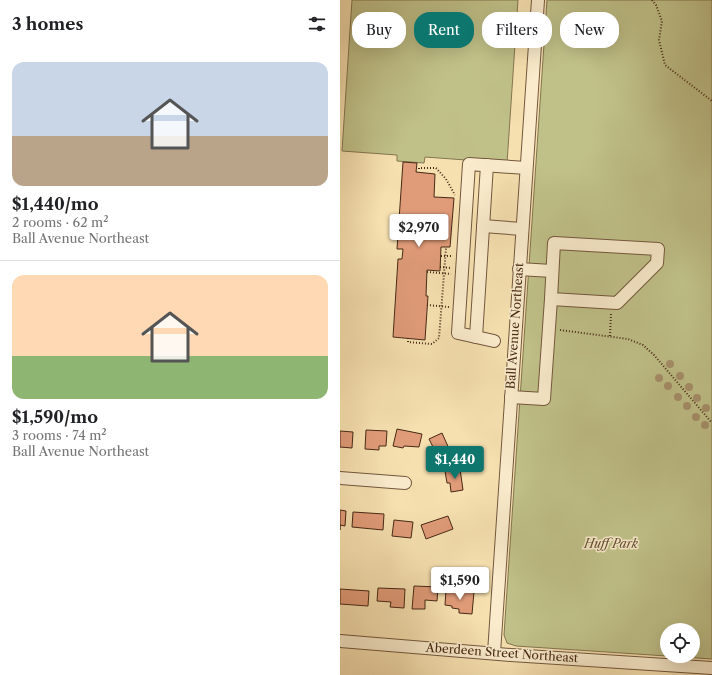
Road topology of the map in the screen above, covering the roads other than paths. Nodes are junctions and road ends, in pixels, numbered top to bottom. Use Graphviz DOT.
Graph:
graph roads {
  1 [pos="538,0"];
  2 [pos="487,165"];
  3 [pos="526,168"];
  4 [pos="483,226"];
  5 [pos="522,229"];
  6 [pos="519,269"];
  7 [pos="552,271"];
  8 [pos="551,299"];
  9 [pos="476,337"];
  10 [pos="494,341"];
  11 [pos="511,397"];
  12 [pos="340,478"];
  13 [pos="405,483"];
  14 [pos="340,641"];
  15 [pos="494,653"];
  16 [pos="712,668"];
  17 [pos="666,670"];
  1 -- 3 [label="street, Ball Avenue Northeast"];
  2 -- 3 [label="street"];
  2 -- 4 [label="street"];
  2 -- 9 [label="street"];
  3 -- 5 [label="street, Ball Avenue Northeast"];
  4 -- 5 [label="street"];
  4 -- 9 [label="street"];
  5 -- 6 [label="street, Ball Avenue Northeast"];
  6 -- 7 [label="street"];
  6 -- 11 [label="street, Ball Avenue Northeast"];
  7 -- 8 [label="street"];
  7 -- 8 [label="street"];
  8 -- 11 [label="street"];
  9 -- 10 [label="street"];
  11 -- 15 [label="street, Ball Avenue Northeast"];
  12 -- 13 [label="street"];
  14 -- 15 [label="street, Aberdeen Street Northeast"];
  15 -- 17 [label="street, Aberdeen Street Northeast"];
  16 -- 17 [label="street, Aberdeen Street Northeast"];
}
